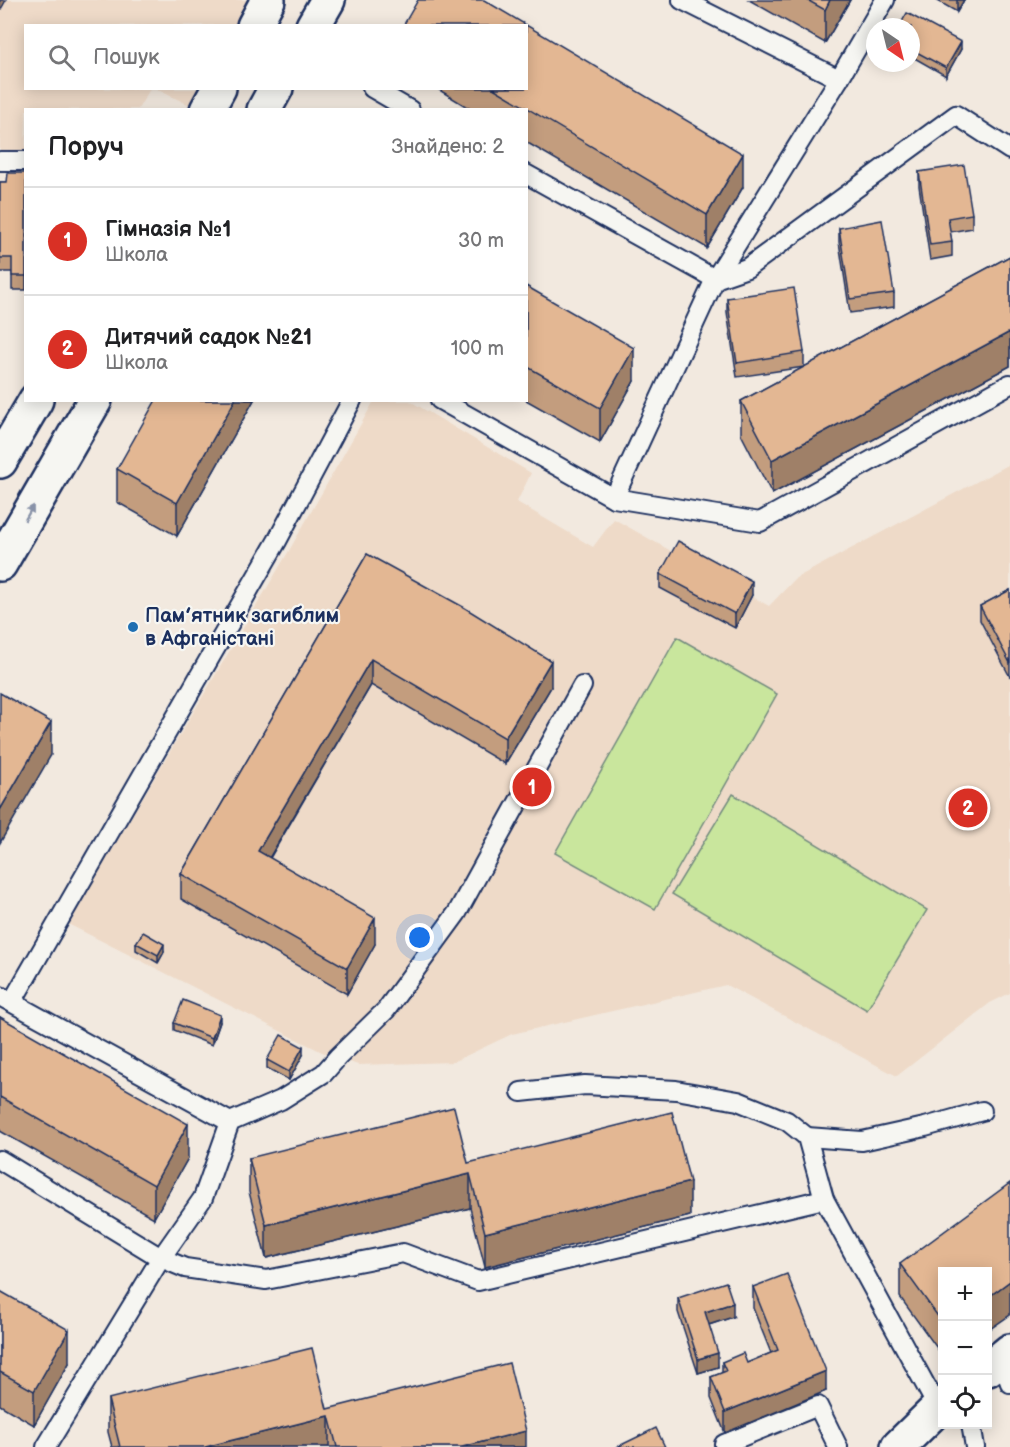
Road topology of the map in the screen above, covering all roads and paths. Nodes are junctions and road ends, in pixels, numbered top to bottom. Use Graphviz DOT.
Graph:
graph roads {
  1 [pos="268,0"];
  2 [pos="328,0"];
  3 [pos="682,0"];
  4 [pos="885,0"];
  5 [pos="255,24"];
  6 [pos="314,24"];
  7 [pos="839,80"];
  8 [pos="218,90"];
  9 [pos="275,90"];
  10 [pos="375,90"];
  11 [pos="208,108"];
  12 [pos="265,108"];
  13 [pos="407,108"];
  14 [pos="1010,150"];
  15 [pos="0,160"];
  16 [pos="24,161"];
  17 [pos="528,175"];
  18 [pos="715,279"];
  19 [pos="1010,384"];
  20 [pos="35,402"];
  21 [pos="94,402"];
  22 [pos="351,402"];
  23 [pos="444,402"];
  24 [pos="0,461"];
  25 [pos="614,498"];
  26 [pos="0,564"];
  27 [pos="582,686"];
  28 [pos="6,999"];
  29 [pos="520,1092"];
  30 [pos="982,1110"];
  31 [pos="230,1122"];
  32 [pos="807,1137"];
  33 [pos="0,1160"];
  34 [pos="824,1199"];
  35 [pos="161,1258"];
  36 [pos="938,1402"];
  37 [pos="938,1408"];
  38 [pos="972,1429"];
  39 [pos="724,1444"];
  40 [pos="46,1447"];
  41 [pos="838,1447"];
  42 [pos="898,1447"];
  43 [pos="975,1447"];
  1 -- 5 [label="main road"];
  2 -- 6 [label="main road"];
  3 -- 7 [label="lane"];
  4 -- 7 [label="lane"];
  7 -- 18 [label="lane"];
  8 -- 11 [label="main road"];
  9 -- 12 [label="main road"];
  10 -- 13 [label="lane"];
  14 -- 18 [label="lane"];
  15 -- 16 [label="lane"];
  17 -- 18 [label="lane"];
  18 -- 25 [label="lane"];
  19 -- 25 [label="lane"];
  20 -- 24 [label="main road"];
  26 -- 21 [label="main road, one-way"];
  22 -- 28 [label="lane"];
  23 -- 25 [label="lane"];
  27 -- 31 [label="lane"];
  28 -- 31 [label="lane"];
  29 -- 32 [label="lane"];
  30 -- 32 [label="lane"];
  31 -- 35 [label="lane"];
  32 -- 34 [label="lane"];
  33 -- 35 [label="lane"];
  34 -- 35 [label="lane"];
  34 -- 36 [label="lane"];
  35 -- 40 [label="lane"];
  37 -- 42 [label="main road"];
  38 -- 43 [label="lane"];
  39 -- 41 [label="lane"];
}
